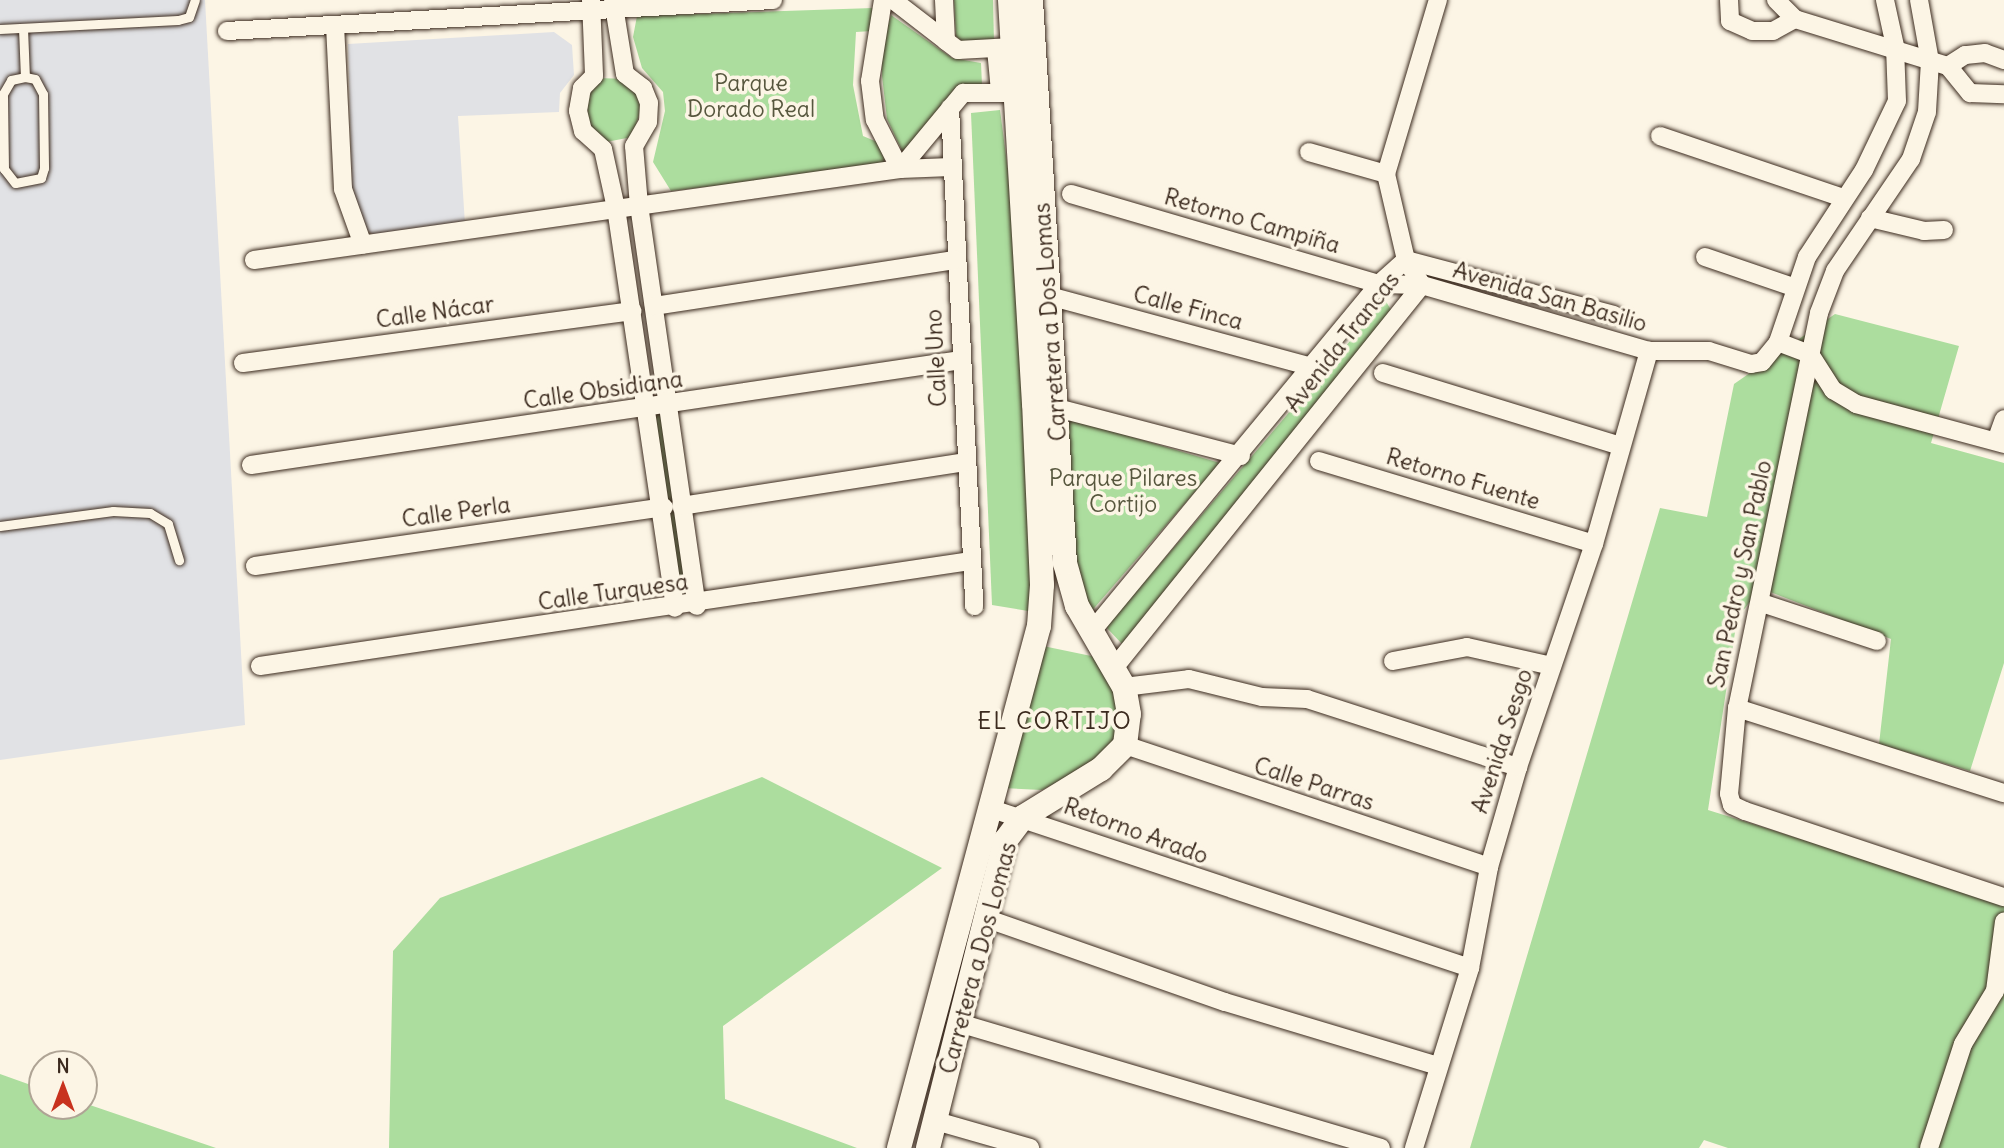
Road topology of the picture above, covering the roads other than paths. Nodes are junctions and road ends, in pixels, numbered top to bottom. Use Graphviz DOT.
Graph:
graph roads {
  1 [pos="195,0"];
  2 [pos="773,0"];
  3 [pos="883,0"];
  4 [pos="893,0"];
  5 [pos="944,0"];
  6 [pos="1010,0"];
  7 [pos="1031,0"];
  8 [pos="1438,0"];
  9 [pos="1729,0"];
  10 [pos="1776,0"];
  11 [pos="1885,0"];
  12 [pos="1919,0"];
  13 [pos="613,5"];
  14 [pos="591,6"];
  15 [pos="1795,19"];
  16 [pos="335,25"];
  17 [pos="23,28"];
  18 [pos="0,29"];
  19 [pos="227,31"];
  20 [pos="946,41"];
  21 [pos="1895,46"];
  22 [pos="1005,48"];
  23 [pos="2004,60"];
  24 [pos="1930,61"];
  25 [pos="1948,66"];
  26 [pos="625,74"];
  27 [pos="594,76"];
  28 [pos="25,77"];
  29 [pos="1008,92"];
  30 [pos="2004,94"];
  31 [pos="950,108"];
  32 [pos="1660,136"];
  33 [pos="634,146"];
  34 [pos="603,149"];
  35 [pos="1309,152"];
  36 [pos="951,167"];
  37 [pos="900,169"];
  38 [pos="1386,174"];
  39 [pos="1031,176"];
  40 [pos="1071,194"];
  41 [pos="1843,198"];
  42 [pos="639,205"];
  43 [pos="615,208"];
  44 [pos="1870,218"];
  45 [pos="1944,230"];
  46 [pos="363,245"];
  47 [pos="1705,257"];
  48 [pos="254,260"];
  49 [pos="956,260"];
  50 [pos="1406,260"];
  51 [pos="1379,284"];
  52 [pos="1422,285"];
  53 [pos="1793,287"];
  54 [pos="1049,296"];
  55 [pos="654,306"];
  56 [pos="634,311"];
  57 [pos="1614,316"];
  58 [pos="1778,342"];
  59 [pos="1649,351"];
  60 [pos="1810,354"];
  61 [pos="961,360"];
  62 [pos="243,363"];
  63 [pos="1313,367"];
  64 [pos="1383,373"];
  65 [pos="658,407"];
  66 [pos="1057,408"];
  67 [pos="2004,419"];
  68 [pos="2000,443"];
  69 [pos="1621,446"];
  70 [pos="1241,456"];
  71 [pos="1319,461"];
  72 [pos="966,462"];
  73 [pos="251,464"];
  74 [pos="672,506"];
  75 [pos="0,526"];
  76 [pos="1594,544"];
  77 [pos="179,560"];
  78 [pos="971,561"];
  79 [pos="255,566"];
  80 [pos="1762,603"];
  81 [pos="696,606"];
  82 [pos="974,606"];
  83 [pos="675,608"];
  84 [pos="1092,631"];
  85 [pos="1877,641"];
  86 [pos="1393,660"];
  87 [pos="260,666"];
  88 [pos="1552,666"];
  89 [pos="1119,677"];
  90 [pos="1737,708"];
  91 [pos="1125,745"];
  92 [pos="1518,766"];
  93 [pos="2004,793"];
  94 [pos="989,808"];
  95 [pos="1023,817"];
  96 [pos="1489,867"];
  97 [pos="2004,897"];
  98 [pos="985,918"];
  99 [pos="2004,922"];
  100 [pos="1470,968"];
  101 [pos="959,1023"];
  102 [pos="1439,1066"];
  103 [pos="936,1121"];
  104 [pos="899,1148"];
  105 [pos="929,1148"];
  106 [pos="1030,1148"];
  107 [pos="1381,1148"];
  108 [pos="1414,1148"];
  109 [pos="1929,1148"];
  1 -- 17 [label="lane"];
  2 -- 13 [label="street"];
  3 -- 37 [label="street"];
  4 -- 20 [label="street"];
  5 -- 20 [label="street"];
  6 -- 22 [label="main road, Carretera a Dos Lomas"];
  7 -- 39 [label="main road, Carretera a Dos Lomas"];
  8 -- 38 [label="street"];
  9 -- 15 [label="street"];
  10 -- 15 [label="street"];
  11 -- 21 [label="street"];
  12 -- 24 [label="street, San Pedro y San Pablo"];
  13 -- 14 [label="street"];
  13 -- 26 [label="street"];
  14 -- 16 [label="street"];
  14 -- 27 [label="street"];
  15 -- 21 [label="street"];
  16 -- 19 [label="street"];
  16 -- 46 [label="street"];
  17 -- 18 [label="lane"];
  17 -- 28 [label="lane"];
  20 -- 22 [label="street"];
  21 -- 24 [label="street"];
  21 -- 41 [label="street"];
  22 -- 29 [label="main road, Carretera a Dos Lomas"];
  23 -- 25 [label="street"];
  24 -- 25 [label="street"];
  24 -- 44 [label="street, San Pedro y San Pablo"];
  25 -- 30 [label="street"];
  26 -- 27 [label="street"];
  26 -- 33 [label="street"];
  27 -- 34 [label="street"];
  28 -- 28 [label="lane"];
  29 -- 31 [label="street"];
  29 -- 39 [label="main road, Carretera a Dos Lomas"];
  31 -- 36 [label="street, Calle Uno"];
  31 -- 37 [label="street"];
  32 -- 41 [label="street"];
  33 -- 34 [label="street"];
  33 -- 42 [label="street"];
  34 -- 43 [label="street"];
  35 -- 38 [label="street"];
  36 -- 37 [label="street"];
  36 -- 49 [label="street, Calle Uno"];
  37 -- 42 [label="street"];
  38 -- 50 [label="street"];
  39 -- 54 [label="main road, Carretera a Dos Lomas"];
  39 -- 94 [label="main road, Carretera a Dos Lomas"];
  40 -- 51 [label="street, Retorno Campiña"];
  41 -- 53 [label="street"];
  42 -- 43 [label="street"];
  42 -- 55 [label="street"];
  43 -- 46 [label="street"];
  43 -- 56 [label="street"];
  44 -- 45 [label="street"];
  44 -- 60 [label="street, San Pedro y San Pablo"];
  46 -- 48 [label="street"];
  47 -- 53 [label="street"];
  49 -- 55 [label="street"];
  49 -- 61 [label="street, Calle Uno"];
  50 -- 51 [label="street, Avenida Trancas"];
  50 -- 52 [label="street, Avenida Trancas"];
  50 -- 57 [label="street"];
  51 -- 52 [label="street, Retorno Campiña"];
  51 -- 63 [label="street, Avenida Trancas"];
  52 -- 59 [label="street, Avenida San Basilio"];
  52 -- 89 [label="street, Avenida Trancas"];
  53 -- 58 [label="street"];
  54 -- 63 [label="street, Calle Finca"];
  54 -- 66 [label="main road, Carretera a Dos Lomas"];
  55 -- 65 [label="street"];
  56 -- 62 [label="street, Calle Nácar"];
  56 -- 65 [label="street"];
  58 -- 59 [label="street, Avenida San Basilio"];
  58 -- 60 [label="street"];
  59 -- 69 [label="street, Avenida Sesgo"];
  60 -- 68 [label="street"];
  60 -- 80 [label="street, San Pedro y San Pablo"];
  61 -- 65 [label="street, Calle Obsidiana"];
  61 -- 72 [label="street, Calle Uno"];
  63 -- 70 [label="street, Avenida Trancas"];
  64 -- 69 [label="street"];
  65 -- 73 [label="street, Calle Obsidiana"];
  65 -- 74 [label="street"];
  66 -- 70 [label="street"];
  66 -- 84 [label="main road, Carretera a Dos Lomas"];
  67 -- 68 [label="street"];
  69 -- 76 [label="street, Avenida Sesgo"];
  70 -- 84 [label="street, Avenida Trancas"];
  71 -- 76 [label="street, Retorno Fuente"];
  72 -- 74 [label="street, Calle Perla"];
  72 -- 78 [label="street, Calle Uno"];
  74 -- 79 [label="street, Calle Perla"];
  74 -- 81 [label="street"];
  74 -- 83 [label="street"];
  75 -- 77 [label="lane"];
  76 -- 88 [label="street, Avenida Sesgo"];
  78 -- 81 [label="street, Calle Turquesa"];
  78 -- 82 [label="street, Calle Uno"];
  80 -- 85 [label="street"];
  80 -- 90 [label="street, San Pedro y San Pablo"];
  81 -- 83 [label="street, Calle Turquesa"];
  83 -- 87 [label="street, Calle Turquesa"];
  84 -- 89 [label="main road, Carretera a Dos Lomas"];
  86 -- 88 [label="street"];
  88 -- 92 [label="street, Avenida Sesgo"];
  89 -- 91 [label="main road, Carretera a Dos Lomas"];
  89 -- 92 [label="street"];
  90 -- 93 [label="street"];
  90 -- 97 [label="street, San Pedro y San Pablo"];
  91 -- 95 [label="main road, Carretera a Dos Lomas"];
  91 -- 96 [label="street, Calle Parras"];
  92 -- 96 [label="street, Avenida Sesgo"];
  94 -- 95 [label="street, Retorno Arado"];
  94 -- 104 [label="main road, Carretera a Dos Lomas"];
  95 -- 98 [label="main road, Carretera a Dos Lomas"];
  95 -- 100 [label="street, Retorno Arado"];
  96 -- 100 [label="street, Avenida Sesgo"];
  98 -- 101 [label="main road, Carretera a Dos Lomas"];
  98 -- 102 [label="street"];
  99 -- 109 [label="street"];
  100 -- 102 [label="street, Avenida Sesgo"];
  101 -- 103 [label="main road, Carretera a Dos Lomas"];
  101 -- 107 [label="street"];
  102 -- 108 [label="street, Avenida Sesgo"];
  103 -- 105 [label="main road, Carretera a Dos Lomas"];
  103 -- 106 [label="street"];
}
